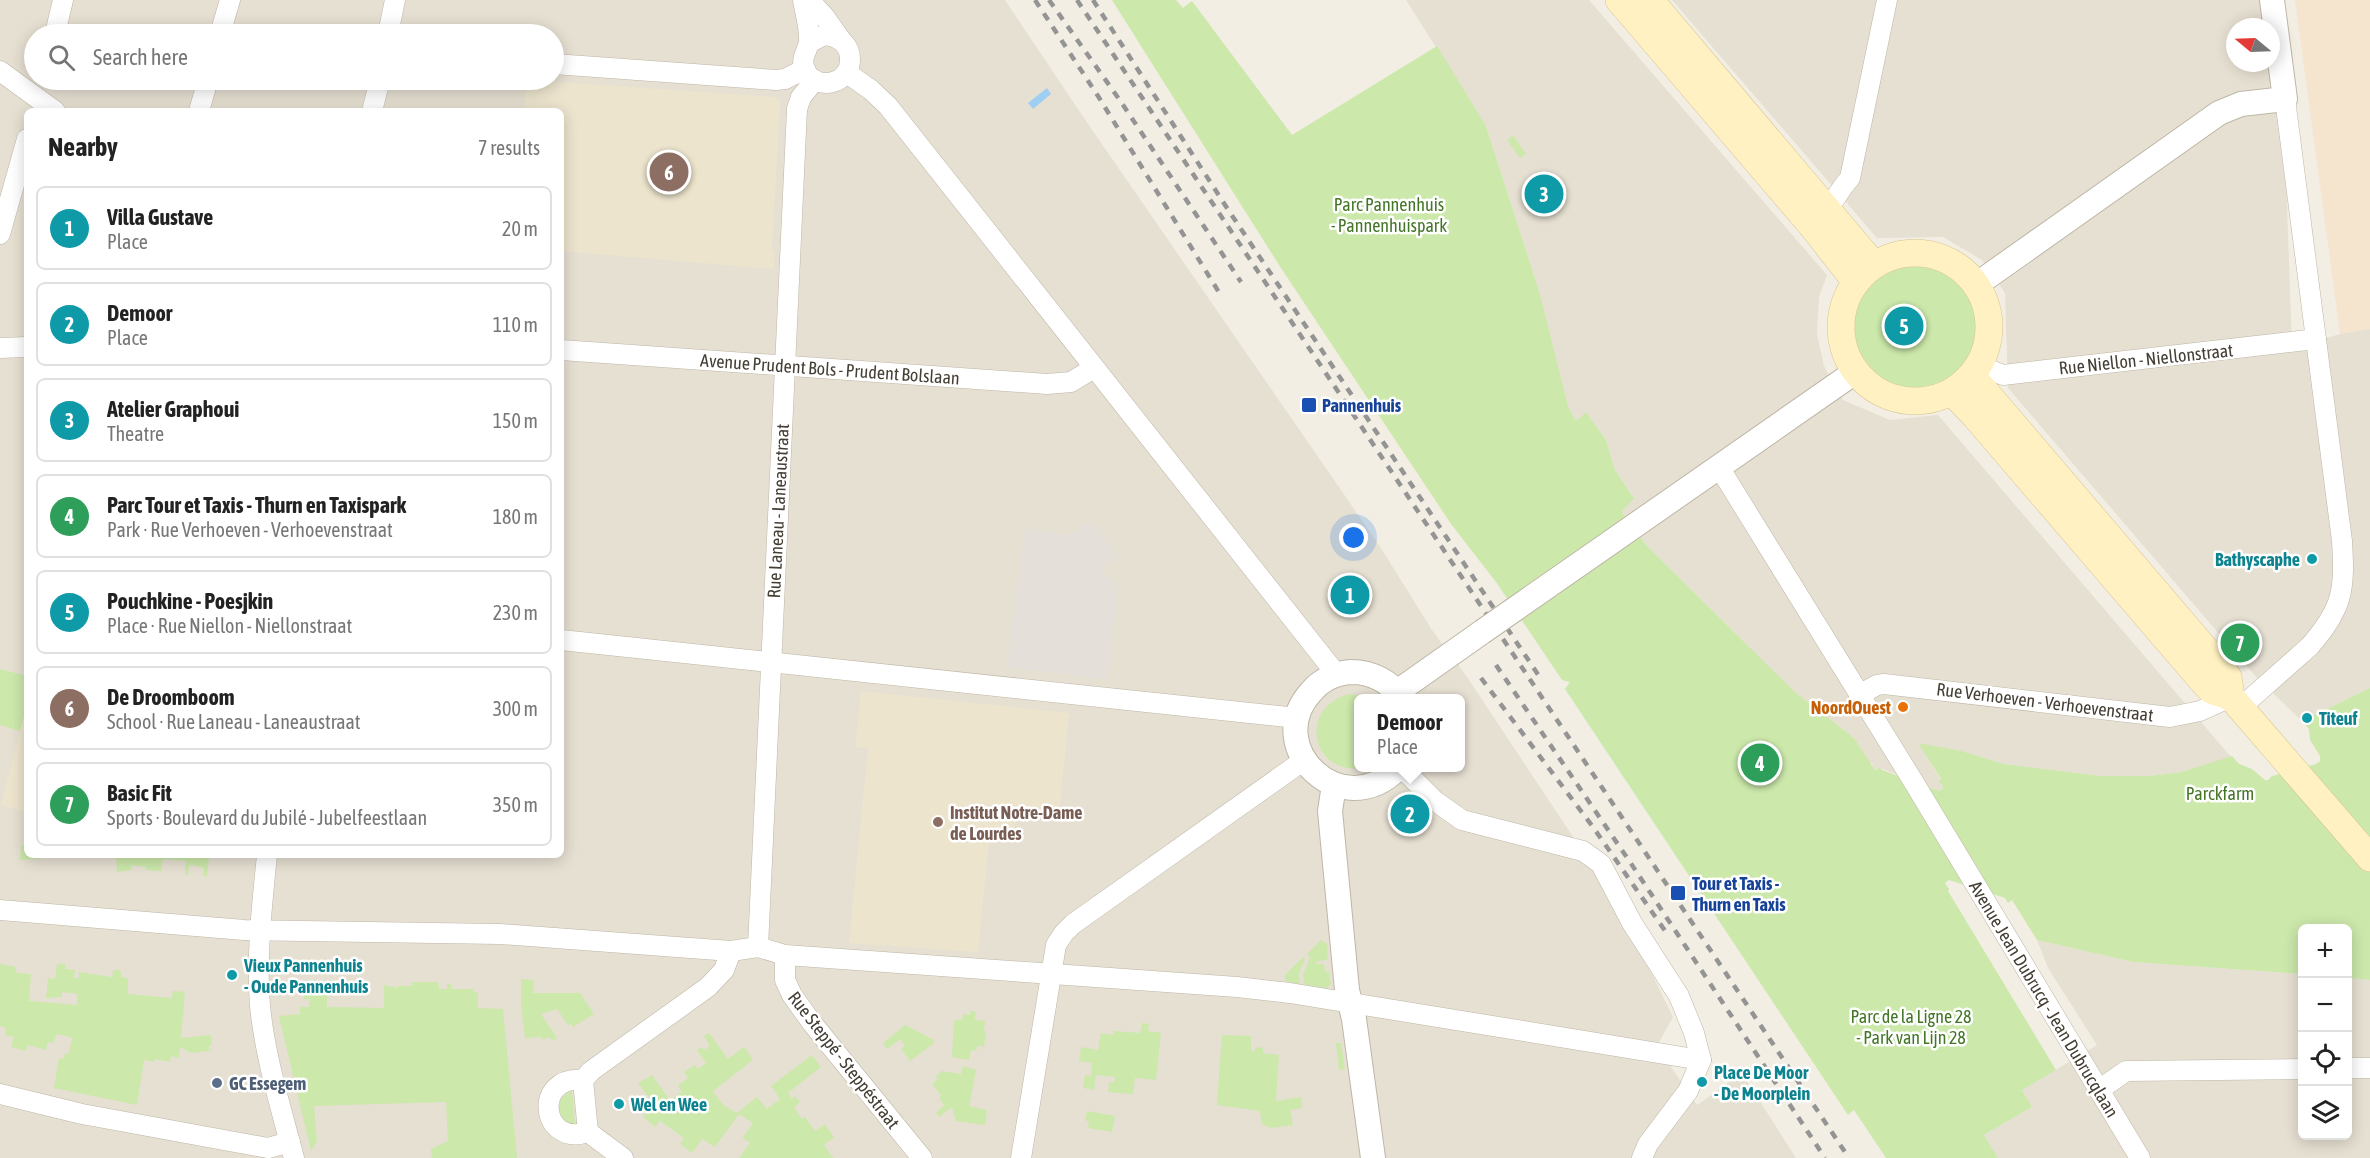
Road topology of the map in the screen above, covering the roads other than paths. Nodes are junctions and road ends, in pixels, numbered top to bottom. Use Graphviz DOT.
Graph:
graph roads {
  1 [pos="63,0"];
  2 [pos="230,0"];
  3 [pos="394,0"];
  4 [pos="803,0"];
  5 [pos="810,0"];
  6 [pos="1619,0"];
  7 [pos="1650,0"];
  8 [pos="1887,0"];
  9 [pos="2272,0"];
  10 [pos="57,24"];
  11 [pos="223,24"];
  12 [pos="390,24"];
  13 [pos="841,40"];
  14 [pos="809,43"];
  15 [pos="564,65"];
  16 [pos="0,71"];
  17 [pos="846,73"];
  18 [pos="810,75"];
  19 [pos="41,90"];
  20 [pos="205,90"];
  21 [pos="377,90"];
  22 [pos="2285,99"];
  23 [pos="37,105"];
  24 [pos="200,108"];
  25 [pos="373,108"];
  26 [pos="24,150"];
  27 [pos="1821,219"];
  28 [pos="0,234"];
  29 [pos="1865,273"];
  30 [pos="1976,285"];
  31 [pos="2316,339"];
  32 [pos="24,347"];
  33 [pos="0,348"];
  34 [pos="564,350"];
  35 [pos="786,365"];
  36 [pos="1095,368"];
  37 [pos="1855,372"];
  38 [pos="1968,377"];
  39 [pos="1719,467"];
  40 [pos="564,640"];
  41 [pos="771,662"];
  42 [pos="1337,675"];
  43 [pos="1399,694"];
  44 [pos="1401,694"];
  45 [pos="1859,695"];
  46 [pos="2236,703"];
  47 [pos="1297,718"];
  48 [pos="1304,760"];
  49 [pos="1394,772"];
  50 [pos="1404,772"];
  51 [pos="1334,785"];
  52 [pos="267,858"];
  53 [pos="2370,858"];
  54 [pos="0,910"];
  55 [pos="260,931"];
  56 [pos="758,947"];
  57 [pos="731,951"];
  58 [pos="785,955"];
  59 [pos="1051,972"];
  60 [pos="1350,1003"];
  61 [pos="1701,1060"];
  62 [pos="2352,1068"];
  63 [pos="2370,1068"];
  64 [pos="2298,1069"];
  65 [pos="583,1080"];
  66 [pos="2099,1089"];
  67 [pos="0,1094"];
  68 [pos="588,1132"];
  69 [pos="292,1150"];
  70 [pos="623,1158"];
  71 [pos="922,1158"];
  72 [pos="1021,1158"];
  73 [pos="1373,1158"];
  74 [pos="1642,1158"];
  75 [pos="2140,1158"];
  1 -- 10 [label="street"];
  2 -- 11 [label="street"];
  3 -- 12 [label="street"];
  4 -- 14 [label="street"];
  5 -- 13 [label="street"];
  6 -- 27 [label="main road"];
  7 -- 27 [label="main road"];
  8 -- 27 [label="street"];
  9 -- 22 [label="street"];
  13 -- 14 [label="street"];
  13 -- 17 [label="street"];
  14 -- 18 [label="street"];
  15 -- 18 [label="street"];
  16 -- 23 [label="street"];
  17 -- 18 [label="street"];
  17 -- 36 [label="street"];
  18 -- 35 [label="street, Rue Laneau - Laneaustraat"];
  19 -- 23 [label="street"];
  20 -- 24 [label="street"];
  21 -- 25 [label="street"];
  22 -- 30 [label="street"];
  22 -- 31 [label="street, Rue Verhoeven - Verhoevenstraat"];
  26 -- 28 [label="street"];
  27 -- 29 [label="main road"];
  29 -- 30 [label="main road"];
  29 -- 37 [label="main road"];
  30 -- 38 [label="main road"];
  31 -- 38 [label="street, Rue Niellon - Niellonstraat"];
  31 -- 46 [label="street, Rue Verhoeven - Verhoevenstraat"];
  32 -- 33 [label="street"];
  34 -- 35 [label="street, Avenue Prudent Bols - Prudent Bolslaan"];
  35 -- 36 [label="street, Avenue Prudent Bols - Prudent Bolslaan"];
  35 -- 41 [label="street, Rue Laneau - Laneaustraat"];
  36 -- 42 [label="street"];
  37 -- 38 [label="main road"];
  37 -- 39 [label="street"];
  38 -- 46 [label="main road"];
  39 -- 44 [label="street, bridge"];
  39 -- 45 [label="street, Avenue Jean Dubrucq - Jean Dubrucqlaan"];
  40 -- 41 [label="street"];
  41 -- 47 [label="street"];
  41 -- 56 [label="street, Rue Laneau - Laneaustraat"];
  42 -- 43 [label="street"];
  42 -- 47 [label="street"];
  45 -- 46 [label="street, Rue Verhoeven - Verhoevenstraat"];
  45 -- 66 [label="street, Avenue Jean Dubrucq - Jean Dubrucqlaan"];
  46 -- 53 [label="main road"];
  47 -- 48 [label="street"];
  48 -- 51 [label="street"];
  48 -- 59 [label="street"];
  49 -- 51 [label="street"];
  50 -- 61 [label="street"];
  51 -- 60 [label="street"];
  52 -- 55 [label="street"];
  54 -- 55 [label="street"];
  55 -- 57 [label="street"];
  55 -- 69 [label="street"];
  56 -- 57 [label="street"];
  56 -- 58 [label="street"];
  57 -- 65 [label="street"];
  58 -- 59 [label="street"];
  58 -- 71 [label="street, Rue Steppé - Steppéstraat"];
  59 -- 60 [label="street"];
  59 -- 72 [label="street"];
  60 -- 61 [label="street"];
  60 -- 73 [label="street"];
  61 -- 74 [label="street"];
  62 -- 63 [label="street"];
  64 -- 66 [label="street"];
  65 -- 68 [label="street"];
  65 -- 68 [label="street"];
  66 -- 75 [label="street, Avenue Jean Dubrucq - Jean Dubrucqlaan"];
  67 -- 69 [label="street"];
  68 -- 70 [label="street"];
}
